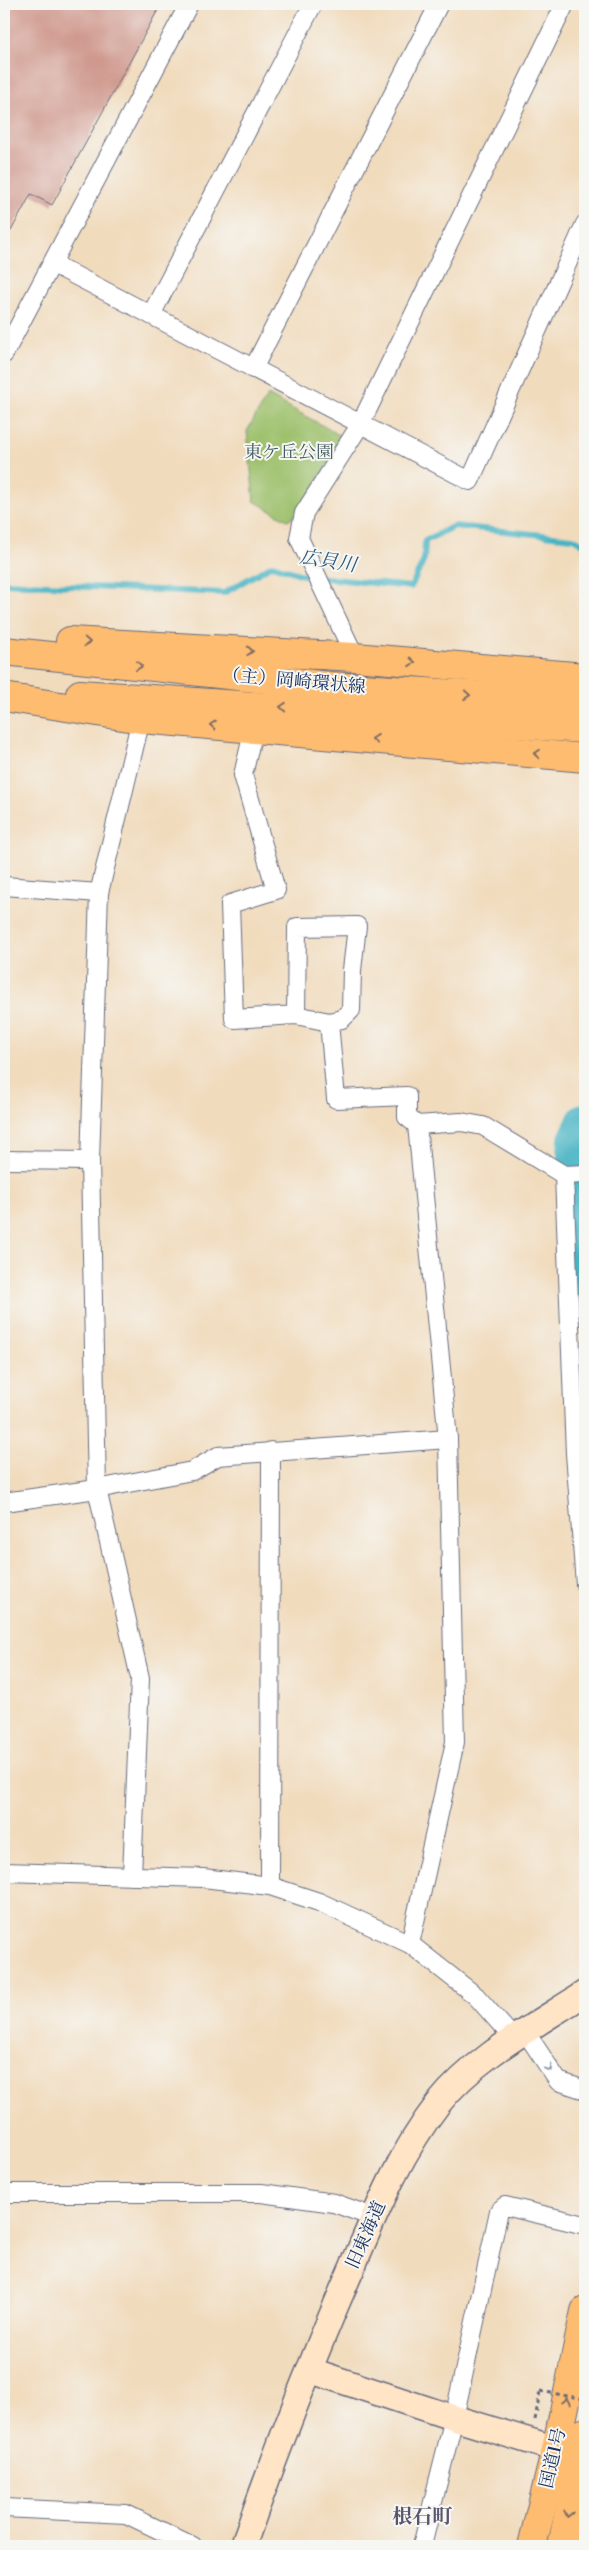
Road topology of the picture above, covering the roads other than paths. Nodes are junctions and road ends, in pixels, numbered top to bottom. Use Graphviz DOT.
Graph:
graph roads {
  1 [pos="189,4"];
  2 [pos="313,4"];
  3 [pos="439,4"];
  4 [pos="565,4"];
  5 [pos="585,224"];
  6 [pos="53,264"];
  7 [pos="151,315"];
  8 [pos="4,354"];
  9 [pos="253,369"];
  10 [pos="360,425"];
  11 [pos="4,637"];
  12 [pos="4,651"];
  13 [pos="356,657"];
  14 [pos="585,677"];
  15 [pos="4,688"];
  16 [pos="4,698"];
  17 [pos="331,698"];
  18 [pos="585,702"];
  19 [pos="141,720"];
  20 [pos="254,728"];
  21 [pos="585,729"];
  22 [pos="585,758"];
  23 [pos="4,886"];
  24 [pos="99,893"];
  25 [pos="296,1015"];
  26 [pos="329,1022"];
  27 [pos="417,1125"];
  28 [pos="4,1160"];
  29 [pos="90,1160"];
  30 [pos="585,1174"];
  31 [pos="564,1175"];
  32 [pos="448,1439"];
  33 [pos="270,1450"];
  34 [pos="97,1489"];
  35 [pos="4,1502"];
  36 [pos="585,1584"];
  37 [pos="4,1872"];
  38 [pos="132,1876"];
  39 [pos="270,1886"];
  40 [pos="410,1944"];
  41 [pos="585,1993"];
  42 [pos="519,2035"];
  43 [pos="585,2090"];
  44 [pos="4,2193"];
  45 [pos="373,2217"];
  46 [pos="585,2225"];
  47 [pos="585,2311"];
  48 [pos="309,2370"];
  49 [pos="454,2418"];
  50 [pos="577,2446"];
  51 [pos="4,2508"];
  52 [pos="193,2546"];
  53 [pos="243,2546"];
  54 [pos="422,2546"];
  55 [pos="532,2546"];
  56 [pos="562,2546"];
  1 -- 6 [label="street"];
  2 -- 7 [label="street"];
  3 -- 9 [label="street"];
  4 -- 10 [label="street"];
  5 -- 10 [label="street"];
  6 -- 7 [label="street"];
  6 -- 8 [label="street"];
  7 -- 9 [label="street"];
  9 -- 10 [label="street"];
  10 -- 13 [label="street"];
  11 -- 13 [label="main road, one-way"];
  12 -- 17 [label="main road, （主）岡崎環状線, one-way"];
  13 -- 14 [label="main road, one-way"];
  17 -- 15 [label="main road, （主）岡崎環状線, one-way"];
  16 -- 19 [label="main road"];
  17 -- 18 [label="main road, （主）岡崎環状線, one-way"];
  17 -- 21 [label="main road, （主）岡崎環状線"];
  20 -- 19 [label="main road, one-way"];
  19 -- 24 [label="street"];
  22 -- 20 [label="main road, one-way"];
  20 -- 25 [label="street"];
  23 -- 24 [label="street"];
  24 -- 29 [label="street"];
  25 -- 26 [label="street"];
  25 -- 26 [label="street"];
  26 -- 27 [label="street"];
  27 -- 31 [label="street"];
  27 -- 32 [label="street"];
  28 -- 29 [label="street"];
  29 -- 34 [label="street"];
  30 -- 31 [label="street"];
  31 -- 36 [label="street"];
  32 -- 33 [label="street"];
  32 -- 40 [label="street"];
  33 -- 34 [label="street"];
  33 -- 39 [label="street"];
  34 -- 35 [label="street"];
  34 -- 38 [label="street"];
  37 -- 38 [label="street"];
  38 -- 39 [label="street"];
  39 -- 40 [label="street"];
  40 -- 42 [label="street"];
  41 -- 42 [label="street, 旧東海道"];
  42 -- 43 [label="street, one-way"];
  42 -- 45 [label="street, 旧東海道"];
  44 -- 45 [label="street"];
  45 -- 48 [label="street, 旧東海道"];
  46 -- 49 [label="street"];
  50 -- 47 [label="main road, 国道1号, one-way"];
  48 -- 49 [label="street"];
  48 -- 53 [label="street, 旧東海道"];
  49 -- 50 [label="street"];
  49 -- 54 [label="street"];
  50 -- 55 [label="main road, 国道1号"];
  50 -- 56 [label="main road, 国道1号, one-way"];
  51 -- 52 [label="street"];
}
